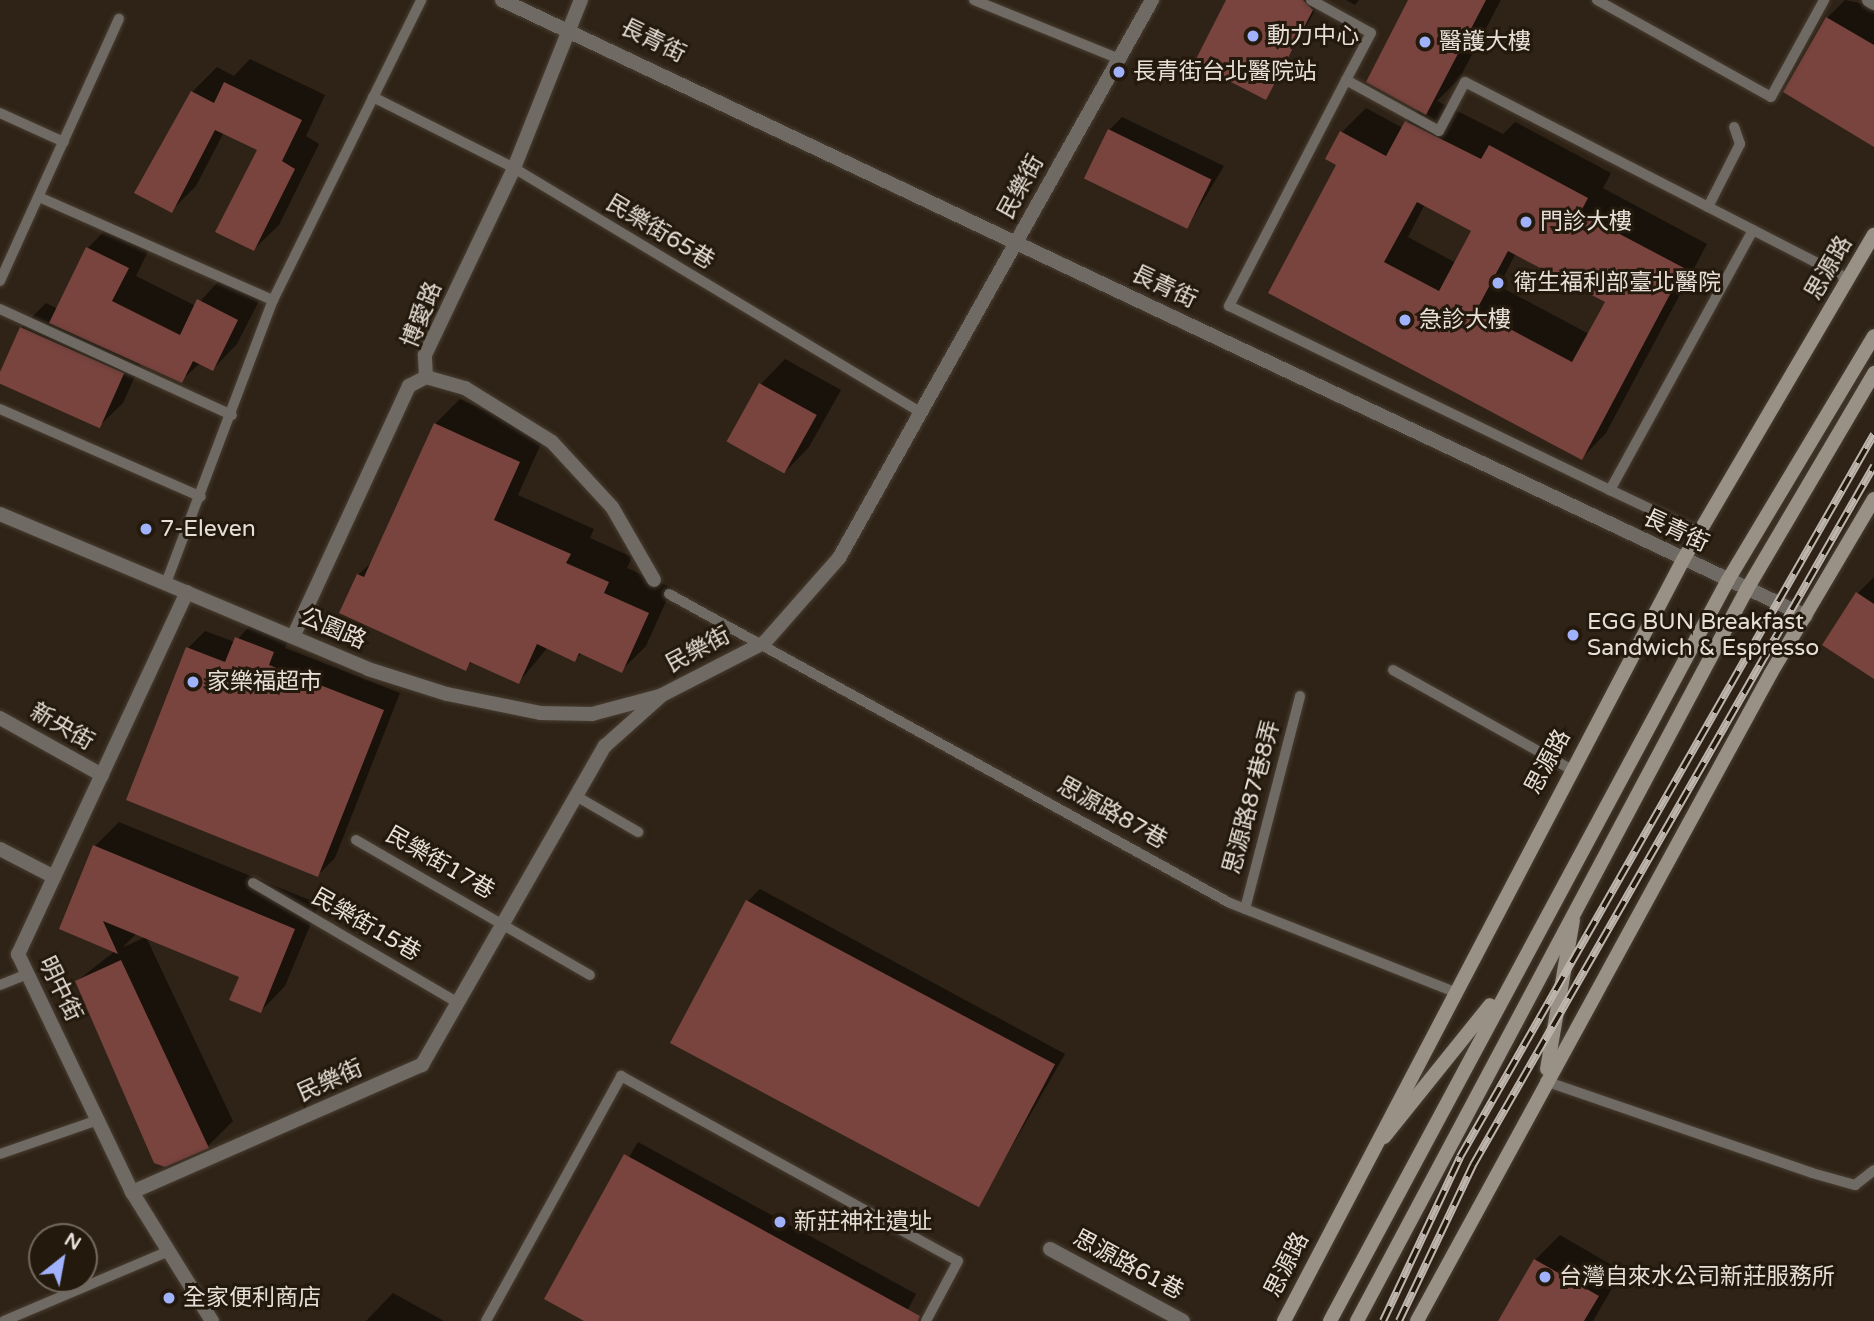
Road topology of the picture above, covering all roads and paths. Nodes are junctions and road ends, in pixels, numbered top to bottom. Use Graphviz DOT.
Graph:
graph roads {
  1 [pos="421,0"];
  2 [pos="502,0"];
  3 [pos="581,0"];
  4 [pos="974,0"];
  5 [pos="1152,0"];
  6 [pos="1311,0"];
  7 [pos="1597,0"];
  8 [pos="1824,0"];
  9 [pos="1869,0"];
  10 [pos="1874,3"];
  11 [pos="119,19"];
  12 [pos="574,29"];
  13 [pos="1119,59"];
  14 [pos="1346,80"];
  15 [pos="373,97"];
  16 [pos="0,113"];
  17 [pos="1734,127"];
  18 [pos="64,142"];
  19 [pos="514,168"];
  20 [pos="39,197"];
  21 [pos="1708,207"];
  22 [pos="1753,230"];
  23 [pos="1874,235"];
  24 [pos="1016,242"];
  25 [pos="1849,279"];
  26 [pos="0,281"];
  27 [pos="273,300"];
  28 [pos="0,309"];
  29 [pos="1874,336"];
  30 [pos="1874,373"];
  31 [pos="426,377"];
  32 [pos="0,409"];
  33 [pos="920,413"];
  34 [pos="232,415"];
  35 [pos="1610,490"];
  36 [pos="201,497"];
  37 [pos="1874,499"];
  38 [pos="0,514"];
  39 [pos="1699,532"];
  40 [pos="1683,560"];
  41 [pos="654,580"];
  42 [pos="1728,580"];
  43 [pos="166,583"];
  44 [pos="1747,589"];
  45 [pos="187,592"];
  46 [pos="669,594"];
  47 [pos="1806,616"];
  48 [pos="293,636"];
  49 [pos="765,642"];
  50 [pos="1393,670"];
  51 [pos="662,695"];
  52 [pos="1300,696"];
  53 [pos="0,718"];
  54 [pos="1570,769"];
  55 [pos="102,775"];
  56 [pos="576,796"];
  57 [pos="639,832"];
  58 [pos="356,840"];
  59 [pos="0,849"];
  60 [pos="54,877"];
  61 [pos="253,883"];
  62 [pos="1575,904"];
  63 [pos="1245,909"];
  64 [pos="503,924"];
  65 [pos="0,972"];
  66 [pos="27,974"];
  67 [pos="590,975"];
  68 [pos="1510,980"];
  69 [pos="4,983"];
  70 [pos="1452,991"];
  71 [pos="458,1003"];
  72 [pos="1545,1081"];
  73 [pos="98,1120"];
  74 [pos="0,1154"];
  75 [pos="1366,1160"];
  76 [pos="1874,1170"];
  77 [pos="132,1192"];
  78 [pos="1050,1249"];
  79 [pos="169,1251"];
  80 [pos="4,1321"];
  81 [pos="212,1321"];
  82 [pos="486,1321"];
  83 [pos="926,1321"];
  84 [pos="1183,1321"];
  85 [pos="1284,1321"];
  86 [pos="1330,1321"];
  87 [pos="1357,1321"];
  88 [pos="1418,1321"];
  1 -- 15 [label="lane"];
  2 -- 12 [label="street, 長青街"];
  3 -- 12 [label="street, 博愛路"];
  4 -- 13 [label="lane"];
  5 -- 13 [label="street, 民樂街"];
  6 -- 14 [label="lane"];
  7 -- 8 [label="lane"];
  9 -- 10 [label="street"];
  11 -- 18 [label="lane"];
  12 -- 19 [label="street, 博愛路"];
  12 -- 24 [label="street, 長青街"];
  13 -- 24 [label="street, 民樂街"];
  14 -- 21 [label="lane"];
  14 -- 35 [label="lane"];
  15 -- 19 [label="lane, 民樂街65巷"];
  15 -- 27 [label="lane"];
  16 -- 18 [label="lane"];
  17 -- 21 [label="lane"];
  18 -- 20 [label="lane"];
  19 -- 31 [label="street, 博愛路"];
  19 -- 33 [label="lane, 民樂街65巷"];
  20 -- 26 [label="lane"];
  20 -- 27 [label="lane"];
  21 -- 22 [label="lane"];
  22 -- 25 [label="lane"];
  22 -- 35 [label="lane"];
  23 -- 25 [label="main road, 思源路"];
  24 -- 33 [label="street, 民樂街"];
  24 -- 40 [label="street, 長青街"];
  25 -- 39 [label="main road, 思源路"];
  27 -- 34 [label="lane"];
  28 -- 34 [label="lane"];
  29 -- 42 [label="main road"];
  30 -- 44 [label="main road"];
  31 -- 41 [label="street"];
  31 -- 48 [label="street, 博愛路"];
  32 -- 36 [label="lane"];
  33 -- 49 [label="street, 民樂街"];
  34 -- 36 [label="lane"];
  35 -- 39 [label="lane"];
  36 -- 43 [label="lane"];
  37 -- 47 [label="main road"];
  38 -- 43 [label="street, 公園路"];
  39 -- 40 [label="main road, 思源路"];
  40 -- 42 [label="street, 長青街"];
  40 -- 54 [label="main road, 思源路"];
  42 -- 44 [label="street, 長青街"];
  42 -- 68 [label="main road"];
  43 -- 45 [label="street, 公園路"];
  44 -- 47 [label="street, 長青街"];
  44 -- 62 [label="main road"];
  45 -- 48 [label="street, 公園路"];
  45 -- 55 [label="street, 明中街"];
  46 -- 49 [label="lane, 思源路87巷"];
  47 -- 72 [label="main road"];
  48 -- 51 [label="street, 公園路"];
  49 -- 51 [label="street, 民樂街"];
  49 -- 63 [label="lane, 思源路87巷"];
  50 -- 54 [label="lane"];
  51 -- 56 [label="street, 民樂街"];
  52 -- 63 [label="lane, 思源路87巷8弄"];
  53 -- 55 [label="street, 新央街"];
  54 -- 70 [label="main road, 思源路"];
  55 -- 60 [label="street, 明中街"];
  56 -- 57 [label="lane"];
  56 -- 64 [label="street, 民樂街"];
  58 -- 64 [label="lane, 民樂街17巷"];
  59 -- 60 [label="street"];
  60 -- 66 [label="street, 明中街"];
  61 -- 71 [label="lane, 民樂街15巷"];
  62 -- 72 [label="main road"];
  62 -- 87 [label="main road"];
  63 -- 70 [label="lane, 思源路87巷"];
  64 -- 67 [label="lane, 民樂街17巷"];
  64 -- 71 [label="street, 民樂街"];
  65 -- 69 [label="lane"];
  66 -- 69 [label="lane"];
  66 -- 73 [label="street, 明中街"];
  68 -- 75 [label="main road"];
  68 -- 86 [label="main road"];
  70 -- 75 [label="main road, 思源路"];
  71 -- 77 [label="street, 民樂街"];
  72 -- 76 [label="lane"];
  72 -- 88 [label="main road"];
  73 -- 74 [label="lane"];
  73 -- 77 [label="street, 明中街"];
  75 -- 85 [label="main road, 思源路"];
  77 -- 79 [label="street, 明中街"];
  78 -- 84 [label="street, 思源路61巷"];
  79 -- 80 [label="lane"];
  79 -- 81 [label="street, 明中街"];
  82 -- 83 [label="lane"];
}
